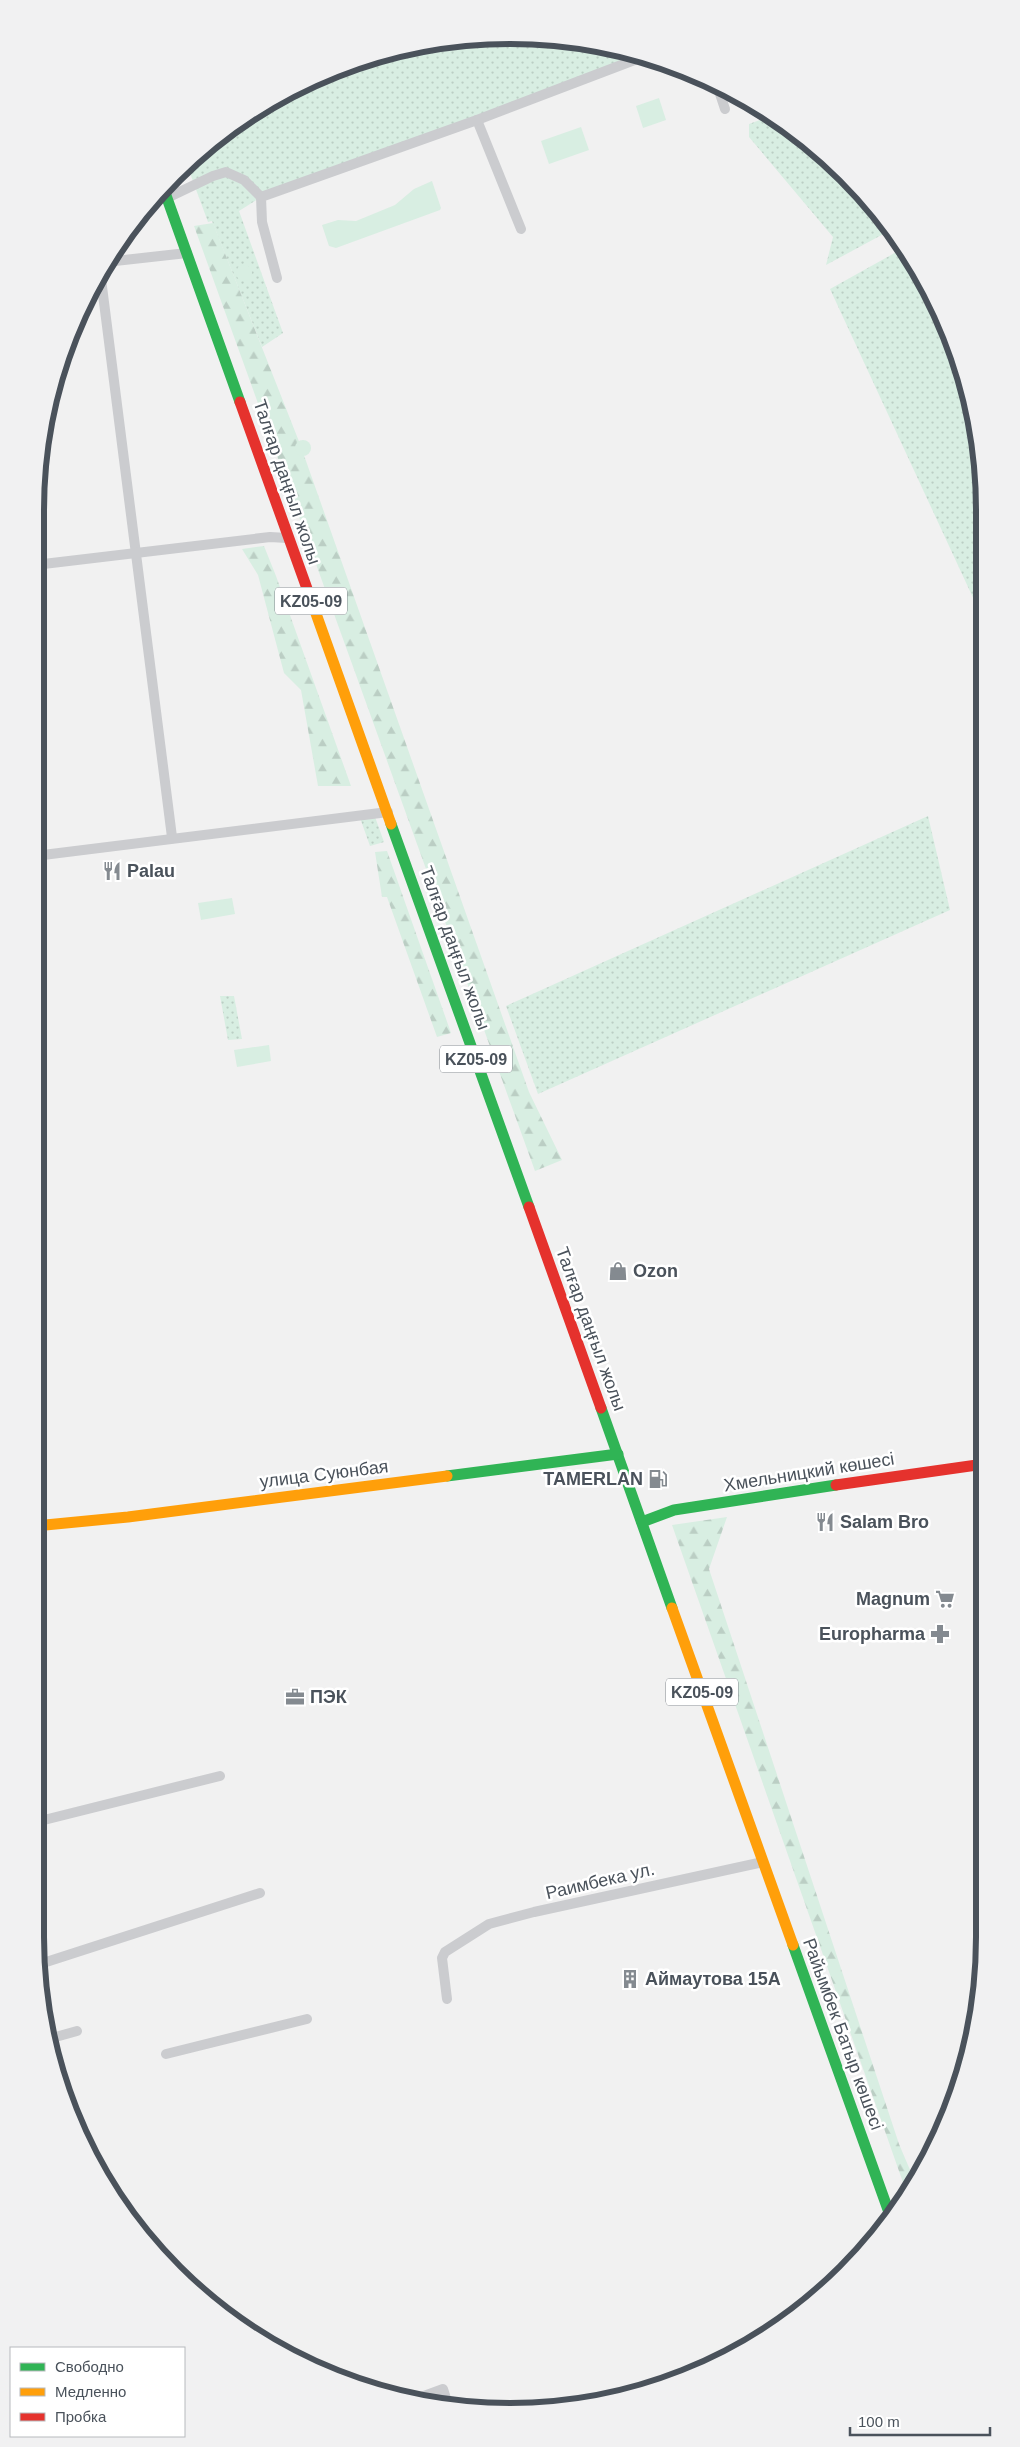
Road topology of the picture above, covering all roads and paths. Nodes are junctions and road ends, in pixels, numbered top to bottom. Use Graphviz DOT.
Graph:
graph roads {
  1 [pos="633,61"];
  2 [pos="720,94"];
  3 [pos="726,109"];
  4 [pos="478,120"];
  5 [pos="170,191"];
  6 [pos="166,195"];
  7 [pos="261,197"];
  8 [pos="520,229"];
  9 [pos="187,253"];
  10 [pos="116,261"];
  11 [pos="277,278"];
  12 [pos="102,285"];
  13 [pos="288,538"];
  14 [pos="136,552"];
  15 [pos="44,565"];
  16 [pos="388,812"];
  17 [pos="172,837"];
  18 [pos="44,855"];
  19 [pos="618,1454"];
  20 [pos="976,1465"];
  21 [pos="642,1522"];
  22 [pos="44,1525"];
  23 [pos="220,1776"];
  24 [pos="44,1820"];
  25 [pos="763,1862"];
  26 [pos="260,1893"];
  27 [pos="45,1962"];
  28 [pos="447,1999"];
  29 [pos="307,2019"];
  30 [pos="77,2031"];
  31 [pos="55,2037"];
  32 [pos="166,2054"];
  33 [pos="888,2210"];
  34 [pos="427,2395"];
  35 [pos="446,2398"];
  1 -- 4 [label="street"];
  2 -- 3 [label="street"];
  4 -- 7 [label="street"];
  4 -- 8 [label="street"];
  5 -- 7 [label="street"];
  6 -- 9 [label="main road, Талғар даңғыл жолы / KZ05-09"];
  7 -- 11 [label="street"];
  9 -- 10 [label="street"];
  9 -- 13 [label="main road, Талғар даңғыл жолы / KZ05-09"];
  12 -- 14 [label="street"];
  13 -- 14 [label="street"];
  13 -- 16 [label="main road, Талғар даңғыл жолы / KZ05-09"];
  14 -- 15 [label="street"];
  14 -- 17 [label="street"];
  16 -- 17 [label="street"];
  16 -- 19 [label="main road, Талғар даңғыл жолы / KZ05-09"];
  17 -- 18 [label="street"];
  19 -- 21 [label="main road, Талғар даңғыл жолы / KZ05-09"];
  19 -- 22 [label="main road, улица Суюнбая"];
  20 -- 21 [label="main road, Хмельницкий көшесі"];
  21 -- 25 [label="main road, Талғар даңғыл жолы / KZ05-09"];
  23 -- 24 [label="street"];
  25 -- 28 [label="street, Раимбека ул."];
  25 -- 33 [label="main road, Райымбек Батыр көшесі / KZ05-09"];
  26 -- 27 [label="street"];
  29 -- 32 [label="street"];
  30 -- 31 [label="street"];
  34 -- 35 [label="street"];
}
